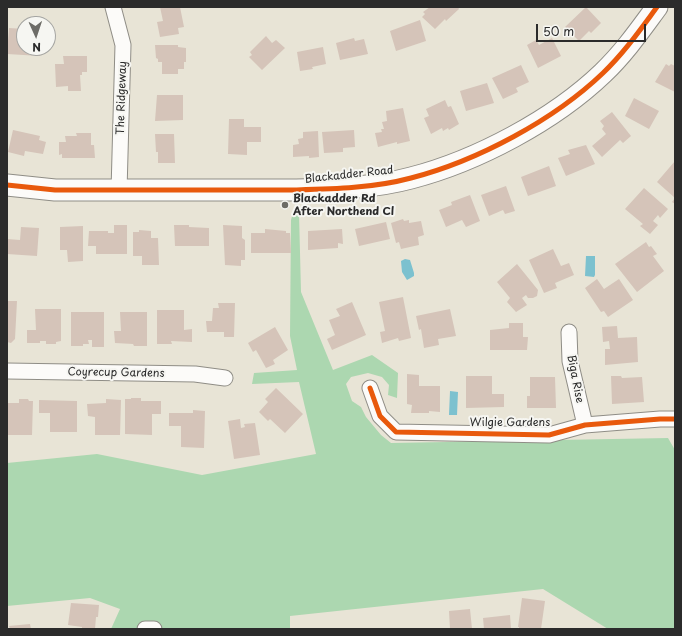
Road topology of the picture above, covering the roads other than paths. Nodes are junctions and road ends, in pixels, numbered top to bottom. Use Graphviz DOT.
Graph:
graph roads {
  1 [pos="113,7"];
  2 [pos="657,7"];
  3 [pos="7,185"];
  4 [pos="119,191"];
  5 [pos="569,332"];
  6 [pos="7,371"];
  7 [pos="225,378"];
  8 [pos="370,388"];
  9 [pos="675,419"];
  10 [pos="584,425"];
  11 [pos="145,629"];
  12 [pos="154,629"];
  1 -- 4 [label="street, The Ridgeway"];
  2 -- 4 [label="street, Blackadder Road"];
  3 -- 4 [label="street, Blackadder Road"];
  5 -- 10 [label="street, Biga Rise"];
  6 -- 7 [label="street, Coyrecup Gardens"];
  8 -- 10 [label="street, Wilgie Gardens"];
  9 -- 10 [label="street, Wilgie Gardens"];
  11 -- 12 [label="street"];
}
